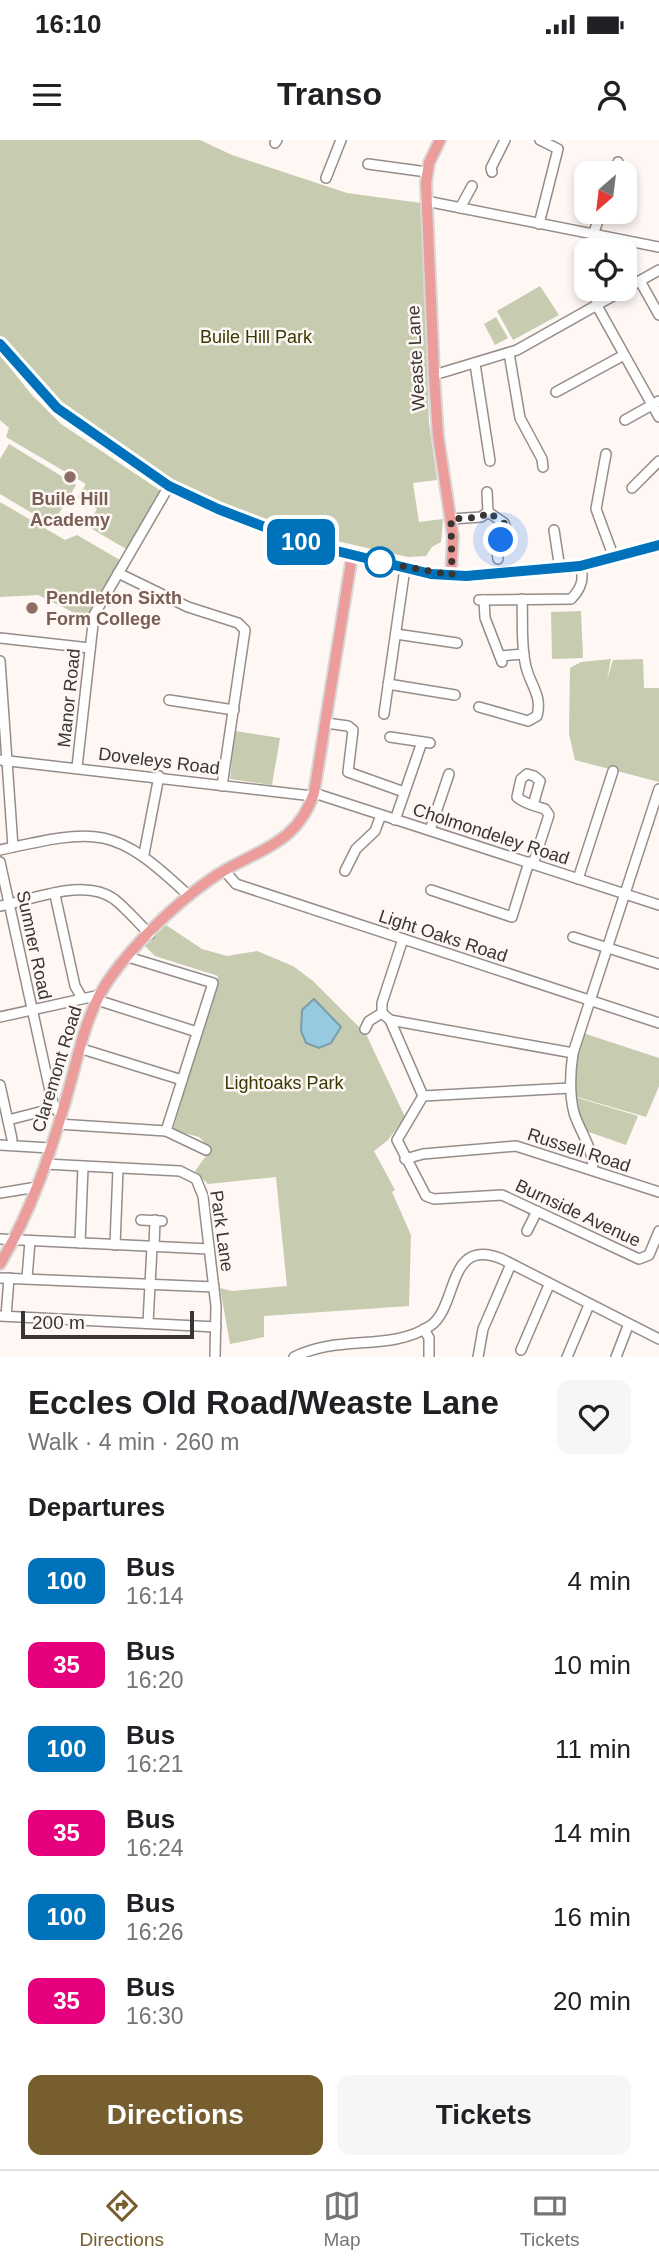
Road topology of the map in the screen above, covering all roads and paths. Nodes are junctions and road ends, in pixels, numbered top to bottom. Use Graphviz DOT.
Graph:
graph roads {
  1 [pos="341,140"];
  2 [pos="440,140"];
  3 [pos="505,140"];
  4 [pos="540,140"];
  5 [pos="368,164"];
  6 [pos="427,172"];
  7 [pos="492,172"];
  8 [pos="326,178"];
  9 [pos="472,186"];
  10 [pos="426,201"];
  11 [pos="460,208"];
  12 [pos="539,224"];
  13 [pos="597,224"];
  14 [pos="593,235"];
  15 [pos="659,247"];
  16 [pos="659,270"];
  17 [pos="640,281"];
  18 [pos="596,304"];
  19 [pos="659,315"];
  20 [pos="0,344"];
  21 [pos="509,353"];
  22 [pos="624,355"];
  23 [pos="475,364"];
  24 [pos="434,375"];
  25 [pos="556,392"];
  26 [pos="656,403"];
  27 [pos="659,418"];
  28 [pos="625,420"];
  29 [pos="492,454"];
  30 [pos="606,454"];
  31 [pos="659,461"];
  32 [pos="545,462"];
  33 [pos="169,486"];
  34 [pos="632,488"];
  35 [pos="487,492"];
  36 [pos="488,512"];
  37 [pos="451,519"];
  38 [pos="554,530"];
  39 [pos="659,545"];
  40 [pos="352,556"];
  41 [pos="614,558"];
  42 [pos="498,559"];
  43 [pos="580,566"];
  44 [pos="405,568"];
  45 [pos="560,569"];
  46 [pos="118,573"];
  47 [pos="452,575"];
  48 [pos="522,599"];
  49 [pos="396,634"];
  50 [pos="0,638"];
  51 [pos="457,643"];
  52 [pos="90,648"];
  53 [pos="524,654"];
  54 [pos="0,661"];
  55 [pos="388,684"];
  56 [pos="455,695"];
  57 [pos="169,700"];
  58 [pos="479,707"];
  59 [pos="234,710"];
  60 [pos="384,714"];
  61 [pos="326,723"];
  62 [pos="390,737"];
  63 [pos="3,760"];
  64 [pos="77,767"];
  65 [pos="613,771"];
  66 [pos="449,774"];
  67 [pos="159,776"];
  68 [pos="222,786"];
  69 [pos="659,789"];
  70 [pos="404,792"];
  71 [pos="314,794"];
  72 [pos="533,805"];
  73 [pos="381,815"];
  74 [pos="395,820"];
  75 [pos="430,830"];
  76 [pos="13,847"];
  77 [pos="0,850"];
  78 [pos="144,854"];
  79 [pos="0,862"];
  80 [pos="531,863"];
  81 [pos="224,870"];
  82 [pos="345,870"];
  83 [pos="578,879"];
  84 [pos="431,890"];
  85 [pos="625,894"];
  86 [pos="55,895"];
  87 [pos="189,896"];
  88 [pos="4,905"];
  89 [pos="659,905"];
  90 [pos="150,934"];
  91 [pos="573,937"];
  92 [pos="403,939"];
  93 [pos="608,947"];
  94 [pos="128,957"];
  95 [pos="659,964"];
  96 [pos="99,997"];
  97 [pos="82,998"];
  98 [pos="590,1001"];
  99 [pos="32,1010"];
  100 [pos="382,1013"];
  101 [pos="0,1017"];
  102 [pos="390,1020"];
  103 [pos="659,1023"];
  104 [pos="365,1029"];
  105 [pos="197,1032"];
  106 [pos="79,1048"];
  107 [pos="573,1053"];
  108 [pos="182,1080"];
  109 [pos="0,1085"];
  110 [pos="570,1088"];
  111 [pos="423,1096"];
  112 [pos="58,1115"];
  113 [pos="8,1120"];
  114 [pos="166,1131"];
  115 [pos="12,1139"];
  116 [pos="0,1145"];
  117 [pos="51,1148"];
  118 [pos="206,1150"];
  119 [pos="405,1159"];
  120 [pos="46,1164"];
  121 [pos="83,1167"];
  122 [pos="118,1169"];
  123 [pos="592,1170"];
  124 [pos="37,1187"];
  125 [pos="659,1192"];
  126 [pos="0,1193"];
  127 [pos="537,1211"];
  128 [pos="141,1220"];
  129 [pos="527,1231"];
  130 [pos="659,1231"];
  131 [pos="0,1239"];
  132 [pos="15,1240"];
  133 [pos="30,1241"];
  134 [pos="80,1243"];
  135 [pos="116,1244"];
  136 [pos="153,1247"];
  137 [pos="209,1249"];
  138 [pos="0,1264"];
  139 [pos="511,1264"];
  140 [pos="5,1278"];
  141 [pos="27,1278"];
  142 [pos="150,1284"];
  143 [pos="549,1285"];
  144 [pos="214,1287"];
  145 [pos="589,1305"];
  146 [pos="3,1316"];
  147 [pos="148,1323"];
  148 [pos="628,1326"];
  149 [pos="216,1327"];
  150 [pos="424,1329"];
  151 [pos="659,1339"];
  152 [pos="521,1350"];
  153 [pos="215,1357"];
  154 [pos="294,1357"];
  155 [pos="429,1357"];
  156 [pos="478,1357"];
  157 [pos="566,1357"];
  158 [pos="616,1357"];
  1 -- 8 [label="street"];
  2 -- 6 [label="main road, Weaste Lane"];
  3 -- 7 [label="street"];
  4 -- 12 [label="street"];
  5 -- 6 [label="street"];
  6 -- 10 [label="main road, Weaste Lane"];
  9 -- 11 [label="street"];
  10 -- 11 [label="street"];
  10 -- 24 [label="main road, Weaste Lane"];
  11 -- 12 [label="street"];
  12 -- 14 [label="street"];
  13 -- 14 [label="street"];
  14 -- 15 [label="street"];
  16 -- 17 [label="street"];
  17 -- 18 [label="street"];
  17 -- 19 [label="street"];
  18 -- 21 [label="street"];
  18 -- 22 [label="street"];
  20 -- 33 [label="main road"];
  21 -- 23 [label="street"];
  21 -- 32 [label="street"];
  22 -- 25 [label="street"];
  22 -- 26 [label="street"];
  23 -- 24 [label="street"];
  23 -- 29 [label="street"];
  24 -- 37 [label="main road, Weaste Lane"];
  26 -- 27 [label="street"];
  26 -- 28 [label="street"];
  30 -- 41 [label="street"];
  31 -- 34 [label="street"];
  33 -- 40 [label="main road"];
  33 -- 46 [label="street, Manor Road"];
  35 -- 36 [label="street"];
  36 -- 37 [label="street"];
  36 -- 42 [label="street"];
  37 -- 47 [label="main road, Weaste Lane"];
  38 -- 45 [label="street"];
  39 -- 41 [label="main road"];
  40 -- 44 [label="main road"];
  40 -- 61 [label="main road, Claremont Road"];
  41 -- 43 [label="main road"];
  43 -- 45 [label="main road"];
  43 -- 48 [label="street"];
  44 -- 47 [label="main road"];
  44 -- 49 [label="street"];
  45 -- 47 [label="main road"];
  46 -- 52 [label="street, Manor Road"];
  46 -- 59 [label="street"];
  48 -- 53 [label="street"];
  48 -- 53 [label="street"];
  49 -- 51 [label="street"];
  49 -- 55 [label="street"];
  50 -- 52 [label="street"];
  52 -- 64 [label="street, Manor Road"];
  53 -- 58 [label="street"];
  54 -- 63 [label="street"];
  55 -- 56 [label="street"];
  55 -- 60 [label="street"];
  57 -- 59 [label="street"];
  59 -- 68 [label="street"];
  61 -- 70 [label="street"];
  61 -- 71 [label="main road, Claremont Road"];
  62 -- 70 [label="street"];
  63 -- 64 [label="street, Doveleys Road"];
  63 -- 76 [label="street"];
  64 -- 67 [label="street, Doveleys Road"];
  65 -- 83 [label="street"];
  66 -- 75 [label="street"];
  67 -- 68 [label="street, Doveleys Road"];
  67 -- 78 [label="street"];
  68 -- 71 [label="street, Doveleys Road"];
  69 -- 85 [label="street"];
  70 -- 74 [label="street"];
  71 -- 73 [label="street, Cholmondeley Road"];
  71 -- 81 [label="main road, Claremont Road"];
  72 -- 80 [label="street"];
  73 -- 74 [label="street, Cholmondeley Road"];
  73 -- 82 [label="street"];
  74 -- 75 [label="street, Cholmondeley Road"];
  75 -- 80 [label="street, Cholmondeley Road"];
  76 -- 77 [label="street"];
  76 -- 78 [label="street"];
  78 -- 87 [label="street"];
  79 -- 88 [label="street, Sumner Road"];
  80 -- 83 [label="street, Cholmondeley Road"];
  80 -- 84 [label="street"];
  81 -- 87 [label="main road, Claremont Road"];
  81 -- 92 [label="street, Light Oaks Road"];
  83 -- 85 [label="street, Cholmondeley Road"];
  85 -- 89 [label="street, Cholmondeley Road"];
  85 -- 93 [label="street"];
  86 -- 88 [label="street"];
  86 -- 90 [label="street"];
  86 -- 97 [label="street"];
  87 -- 90 [label="main road, Claremont Road"];
  88 -- 99 [label="street, Sumner Road"];
  90 -- 94 [label="main road, Claremont Road"];
  91 -- 93 [label="street"];
  92 -- 98 [label="street, Light Oaks Road"];
  92 -- 100 [label="street"];
  93 -- 95 [label="street"];
  93 -- 98 [label="street"];
  94 -- 96 [label="main road, Claremont Road"];
  94 -- 105 [label="street"];
  96 -- 97 [label="street"];
  96 -- 105 [label="street"];
  96 -- 106 [label="main road, Claremont Road"];
  97 -- 99 [label="street"];
  98 -- 103 [label="street, Light Oaks Road"];
  98 -- 107 [label="street"];
  99 -- 101 [label="street"];
  99 -- 112 [label="street, Sumner Road"];
  100 -- 102 [label="street"];
  100 -- 104 [label="street"];
  102 -- 107 [label="street"];
  102 -- 111 [label="street"];
  105 -- 108 [label="street"];
  106 -- 108 [label="street"];
  106 -- 112 [label="main road, Claremont Road"];
  107 -- 110 [label="street"];
  108 -- 114 [label="street"];
  109 -- 113 [label="street"];
  110 -- 111 [label="street"];
  110 -- 123 [label="street"];
  111 -- 119 [label="street"];
  112 -- 113 [label="street"];
  112 -- 114 [label="street"];
  112 -- 117 [label="main road, Claremont Road"];
  113 -- 115 [label="street"];
  114 -- 118 [label="street"];
  116 -- 117 [label="street"];
  117 -- 120 [label="main road, Claremont Road"];
  119 -- 123 [label="street, Russell Road"];
  119 -- 127 [label="street, Burnside Avenue"];
  120 -- 121 [label="street, Park Lane"];
  120 -- 124 [label="main road, Claremont Road"];
  121 -- 122 [label="street, Park Lane"];
  121 -- 134 [label="street"];
  122 -- 135 [label="street"];
  122 -- 137 [label="street, Park Lane"];
  123 -- 125 [label="street, Russell Road"];
  124 -- 126 [label="street"];
  124 -- 132 [label="main road, Claremont Road"];
  127 -- 129 [label="street"];
  127 -- 130 [label="street, Burnside Avenue"];
  128 -- 136 [label="street"];
  131 -- 132 [label="street"];
  132 -- 133 [label="street"];
  132 -- 138 [label="main road, Claremont Road"];
  133 -- 134 [label="street"];
  133 -- 141 [label="street"];
  134 -- 135 [label="street"];
  135 -- 136 [label="street"];
  136 -- 137 [label="street"];
  136 -- 142 [label="street"];
  137 -- 144 [label="street, Park Lane"];
  139 -- 143 [label="street"];
  139 -- 150 [label="street"];
  139 -- 156 [label="street"];
  140 -- 141 [label="street"];
  140 -- 146 [label="street"];
  141 -- 142 [label="street"];
  142 -- 144 [label="street"];
  142 -- 147 [label="street"];
  143 -- 145 [label="street"];
  143 -- 152 [label="street"];
  144 -- 149 [label="street, Park Lane"];
  145 -- 148 [label="street"];
  145 -- 157 [label="street"];
  146 -- 147 [label="street"];
  147 -- 149 [label="street"];
  148 -- 151 [label="street"];
  148 -- 158 [label="street"];
  149 -- 153 [label="street, Park Lane"];
  150 -- 154 [label="street"];
  150 -- 155 [label="street"];
}
